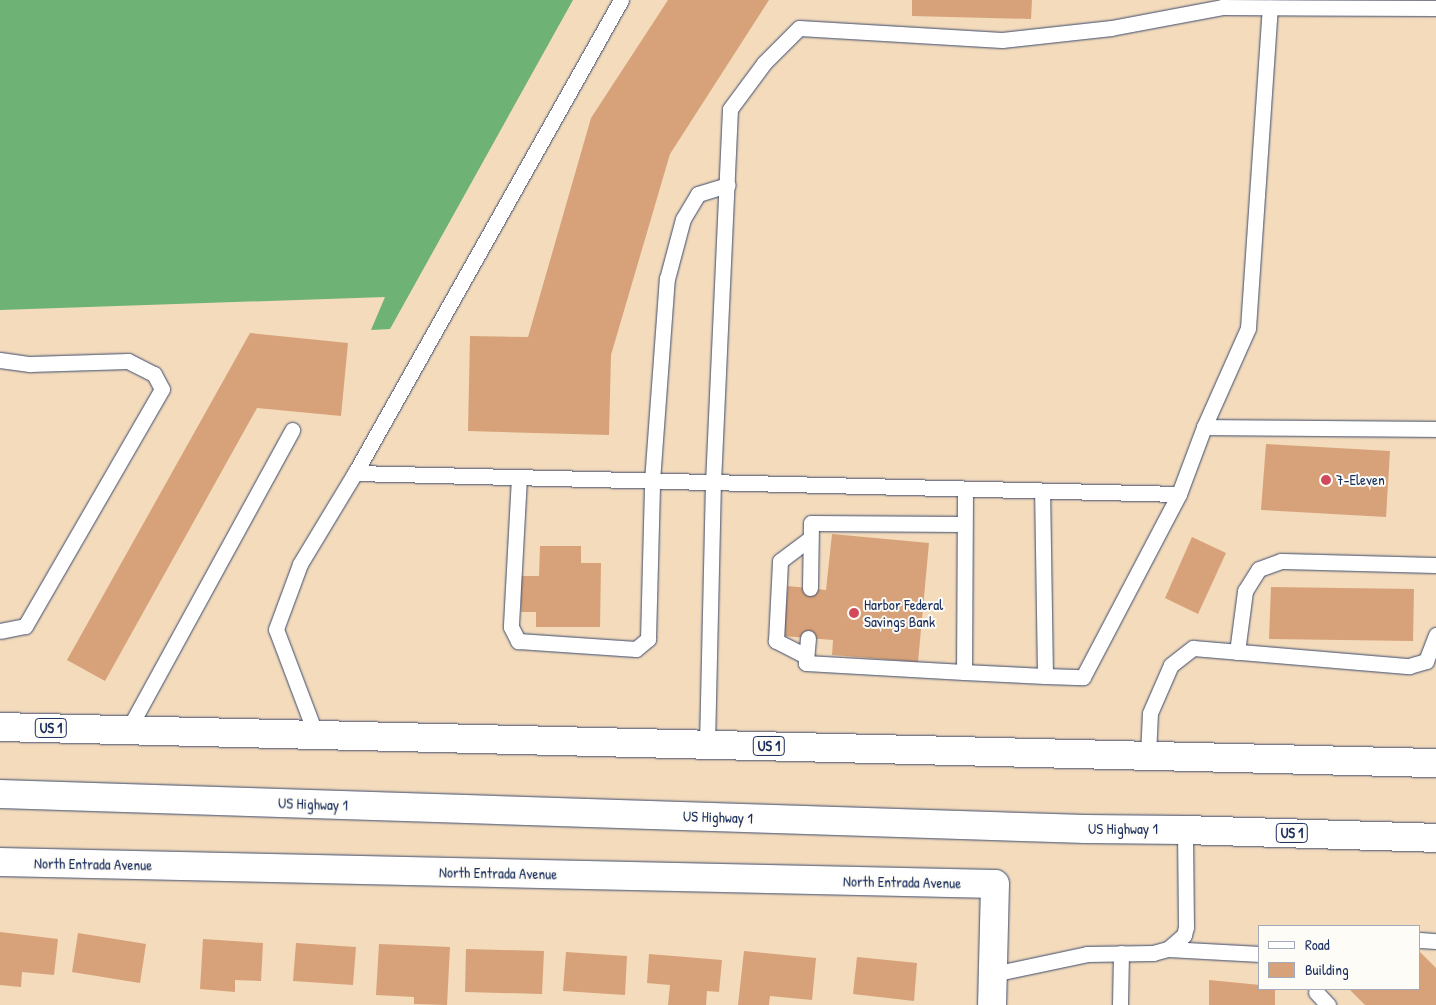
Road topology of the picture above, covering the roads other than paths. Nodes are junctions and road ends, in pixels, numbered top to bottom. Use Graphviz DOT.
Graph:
graph roads {
  1 [pos="621,0"];
  2 [pos="1270,8"];
  3 [pos="1436,8"];
  4 [pos="728,185"];
  5 [pos="0,360"];
  6 [pos="1204,427"];
  7 [pos="1436,429"];
  8 [pos="292,430"];
  9 [pos="356,473"];
  10 [pos="519,477"];
  11 [pos="652,481"];
  12 [pos="713,483"];
  13 [pos="965,489"];
  14 [pos="1042,491"];
  15 [pos="1179,494"];
  16 [pos="963,524"];
  17 [pos="810,538"];
  18 [pos="1436,565"];
  19 [pos="810,588"];
  20 [pos="0,632"];
  21 [pos="1436,635"];
  22 [pos="808,638"];
  23 [pos="1237,652"];
  24 [pos="806,656"];
  25 [pos="964,672"];
  26 [pos="1046,676"];
  27 [pos="0,727"];
  28 [pos="128,730"];
  29 [pos="316,735"];
  30 [pos="706,744"];
  31 [pos="1148,755"];
  32 [pos="1436,763"];
  33 [pos="0,794"];
  34 [pos="1185,830"];
  35 [pos="1436,838"];
  36 [pos="0,862"];
  37 [pos="1421,940"];
  38 [pos="1436,941"];
  39 [pos="1168,949"];
  40 [pos="1121,954"];
  41 [pos="1258,954"];
  42 [pos="993,974"];
  43 [pos="1316,995"];
  44 [pos="992,1005"];
  45 [pos="1120,1005"];
  46 [pos="1328,1005"];
  1 -- 9 [label="lane"];
  2 -- 3 [label="lane"];
  2 -- 4 [label="lane"];
  2 -- 6 [label="lane"];
  4 -- 11 [label="lane"];
  4 -- 12 [label="lane"];
  5 -- 20 [label="lane"];
  6 -- 7 [label="lane"];
  6 -- 15 [label="lane"];
  8 -- 28 [label="lane"];
  9 -- 10 [label="lane"];
  9 -- 29 [label="lane"];
  10 -- 11 [label="lane"];
  10 -- 11 [label="lane"];
  11 -- 12 [label="lane"];
  12 -- 13 [label="lane"];
  12 -- 30 [label="lane"];
  13 -- 14 [label="lane"];
  13 -- 16 [label="lane"];
  14 -- 15 [label="lane"];
  14 -- 26 [label="lane"];
  15 -- 26 [label="lane"];
  16 -- 17 [label="lane"];
  16 -- 25 [label="lane"];
  17 -- 19 [label="lane"];
  17 -- 24 [label="lane"];
  18 -- 23 [label="lane"];
  21 -- 23 [label="lane"];
  22 -- 24 [label="lane"];
  23 -- 31 [label="lane"];
  24 -- 25 [label="lane"];
  25 -- 26 [label="lane"];
  27 -- 28 [label="main road, US 1"];
  28 -- 29 [label="main road, US 1"];
  29 -- 30 [label="main road, US 1"];
  30 -- 31 [label="main road, US 1"];
  31 -- 32 [label="main road, US 1"];
  33 -- 34 [label="main road, US Highway 1 / US 1"];
  34 -- 35 [label="main road, US Highway 1 / US 1"];
  34 -- 39 [label="lane"];
  36 -- 42 [label="main road, North Entrada Avenue"];
  37 -- 38 [label="lane"];
  39 -- 40 [label="lane"];
  39 -- 41 [label="lane"];
  40 -- 42 [label="lane"];
  40 -- 45 [label="lane"];
  42 -- 44 [label="main road"];
  43 -- 46 [label="lane"];
}
